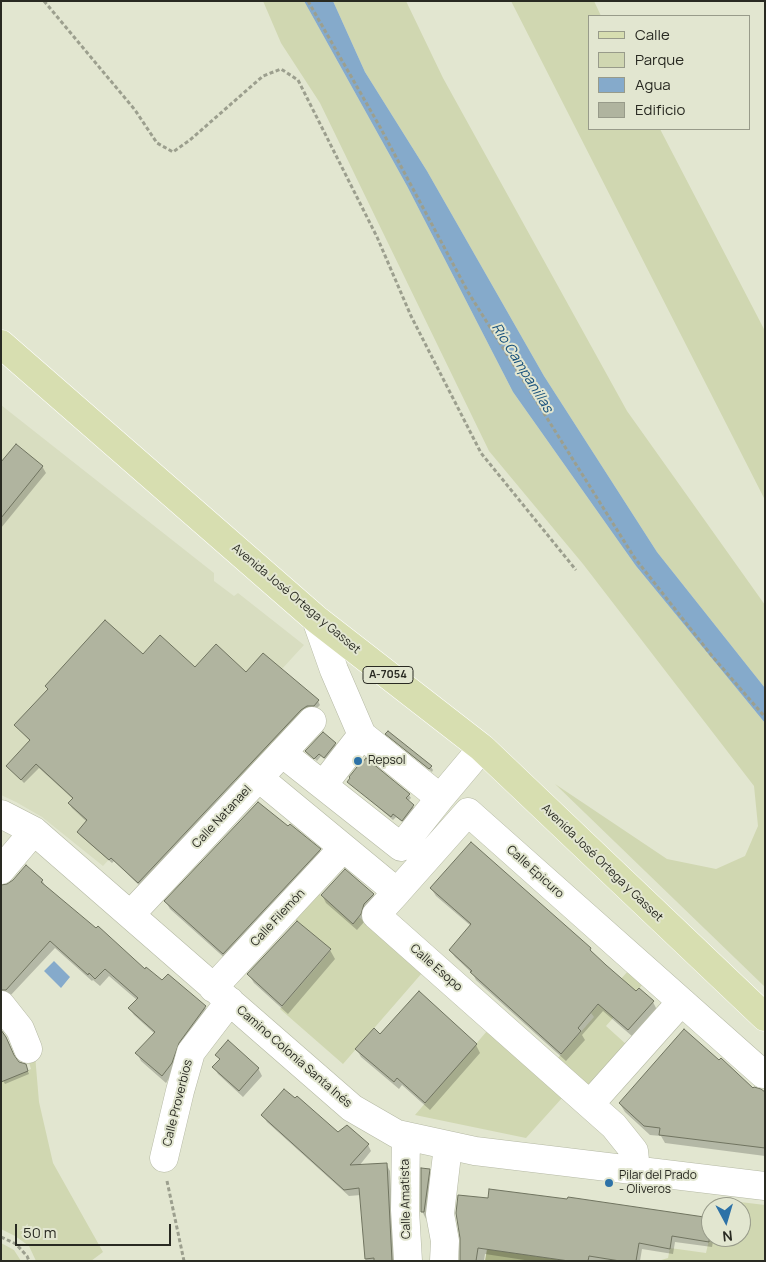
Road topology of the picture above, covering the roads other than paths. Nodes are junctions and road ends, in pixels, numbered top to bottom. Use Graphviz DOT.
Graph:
graph roads {
  1 [pos="1,344"];
  2 [pos="316,618"];
  3 [pos="312,721"];
  4 [pos="362,736"];
  5 [pos="482,748"];
  6 [pos="282,753"];
  7 [pos="258,778"];
  8 [pos="323,785"];
  9 [pos="440,798"];
  10 [pos="1,814"];
  11 [pos="34,831"];
  12 [pos="343,848"];
  13 [pos="1,870"];
  14 [pos="397,892"];
  15 [pos="131,914"];
  16 [pos="221,994"];
  17 [pos="681,1002"];
  18 [pos="1,1005"];
  19 [pos="765,1017"];
  20 [pos="28,1049"];
  21 [pos="762,1074"];
  22 [pos="590,1104"];
  23 [pos="406,1136"];
  24 [pos="448,1146"];
  25 [pos="164,1158"];
  26 [pos="636,1170"];
  27 [pos="765,1186"];
  28 [pos="408,1261"];
  29 [pos="444,1261"];
  1 -- 2 [label="main road, Avenida José Ortega y Gasset / A-7054"];
  2 -- 4 [label="street"];
  2 -- 5 [label="main road, Avenida José Ortega y Gasset / A-7054"];
  3 -- 6 [label="street, Calle Natanael"];
  4 -- 8 [label="street"];
  4 -- 9 [label="street"];
  5 -- 9 [label="street"];
  5 -- 19 [label="main road, Avenida José Ortega y Gasset / A-7054"];
  6 -- 7 [label="street, Calle Natanael"];
  6 -- 8 [label="street"];
  7 -- 12 [label="street"];
  7 -- 15 [label="street, Calle Natanael"];
  8 -- 9 [label="street"];
  10 -- 11 [label="street, Camino Colonia Santa Inés"];
  11 -- 13 [label="street"];
  11 -- 15 [label="street, Camino Colonia Santa Inés"];
  12 -- 14 [label="street"];
  12 -- 16 [label="street, Calle Filemón"];
  14 -- 17 [label="street, Calle Epicuro"];
  14 -- 22 [label="street, Calle Esopo"];
  15 -- 16 [label="street, Camino Colonia Santa Inés"];
  16 -- 23 [label="street, Camino Colonia Santa Inés"];
  16 -- 25 [label="street, Calle Proverbios"];
  17 -- 21 [label="street, Calle Epicuro"];
  17 -- 22 [label="street"];
  18 -- 20 [label="street"];
  22 -- 26 [label="street, Calle Esopo"];
  23 -- 24 [label="street, Camino Colonia Santa Inés"];
  23 -- 28 [label="street, Calle Amatista"];
  24 -- 26 [label="street, Camino Colonia Santa Inés"];
  24 -- 29 [label="street"];
  26 -- 27 [label="street, Camino Colonia Santa Inés"];
}
